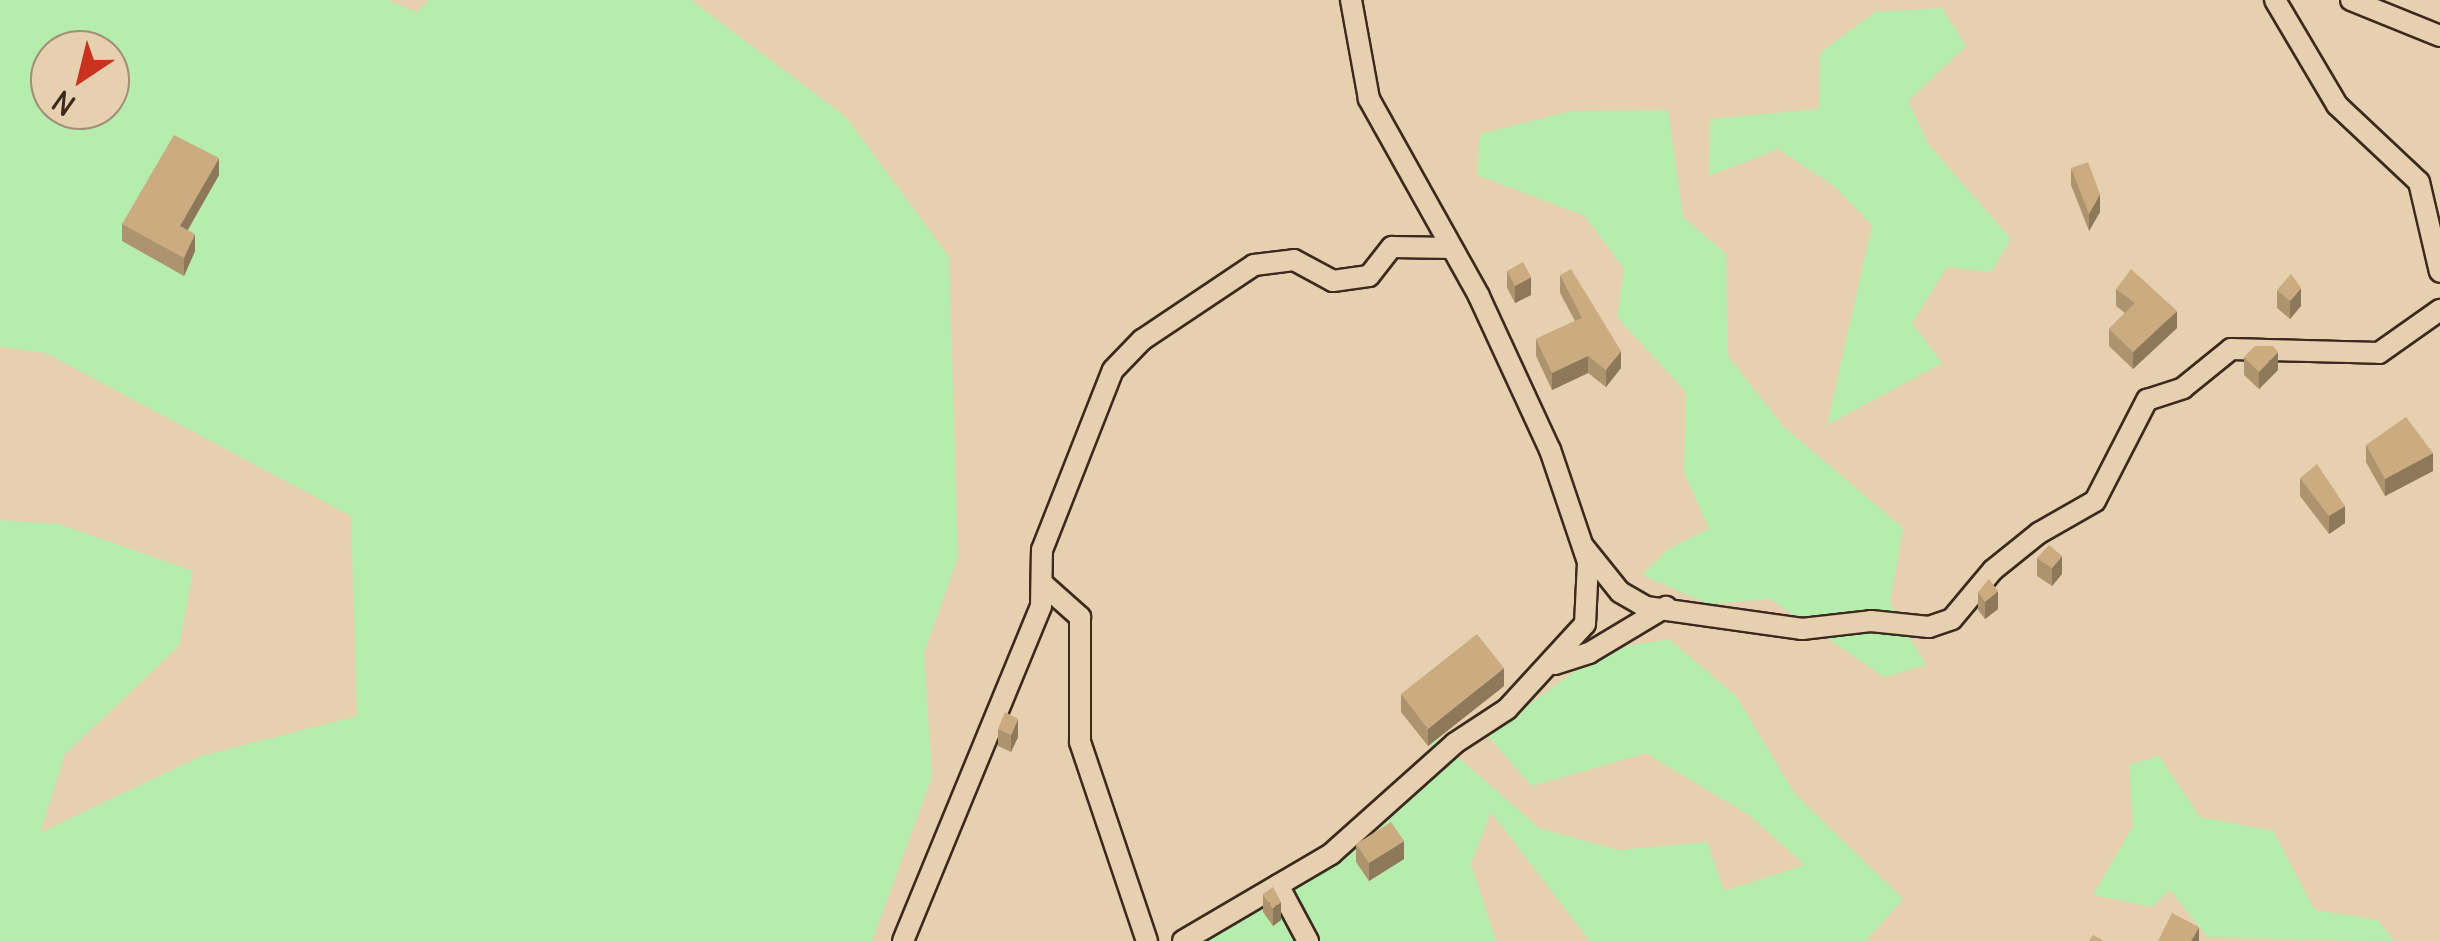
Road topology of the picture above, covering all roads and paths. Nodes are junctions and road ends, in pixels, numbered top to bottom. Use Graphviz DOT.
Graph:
graph roads {
  1 [pos="1351,0"];
  2 [pos="2275,0"];
  3 [pos="2351,0"];
  4 [pos="2440,36"];
  5 [pos="1452,248"];
  6 [pos="2440,272"];
  7 [pos="2440,310"];
  8 [pos="1582,545"];
  9 [pos="1043,584"];
  10 [pos="1668,606"];
  11 [pos="1554,664"];
  12 [pos="1278,885"];
  13 [pos="903,941"];
  14 [pos="1147,941"];
  15 [pos="1183,941"];
  16 [pos="1308,941"];
  1 -- 5 [label="street"];
  2 -- 6 [label="street"];
  3 -- 4 [label="street"];
  5 -- 8 [label="street"];
  5 -- 9 [label="street"];
  7 -- 10 [label="street"];
  8 -- 10 [label="street"];
  8 -- 11 [label="street"];
  9 -- 13 [label="street"];
  9 -- 14 [label="street"];
  10 -- 11 [label="street"];
  11 -- 12 [label="street"];
  12 -- 15 [label="street"];
  12 -- 16 [label="street"];
}
